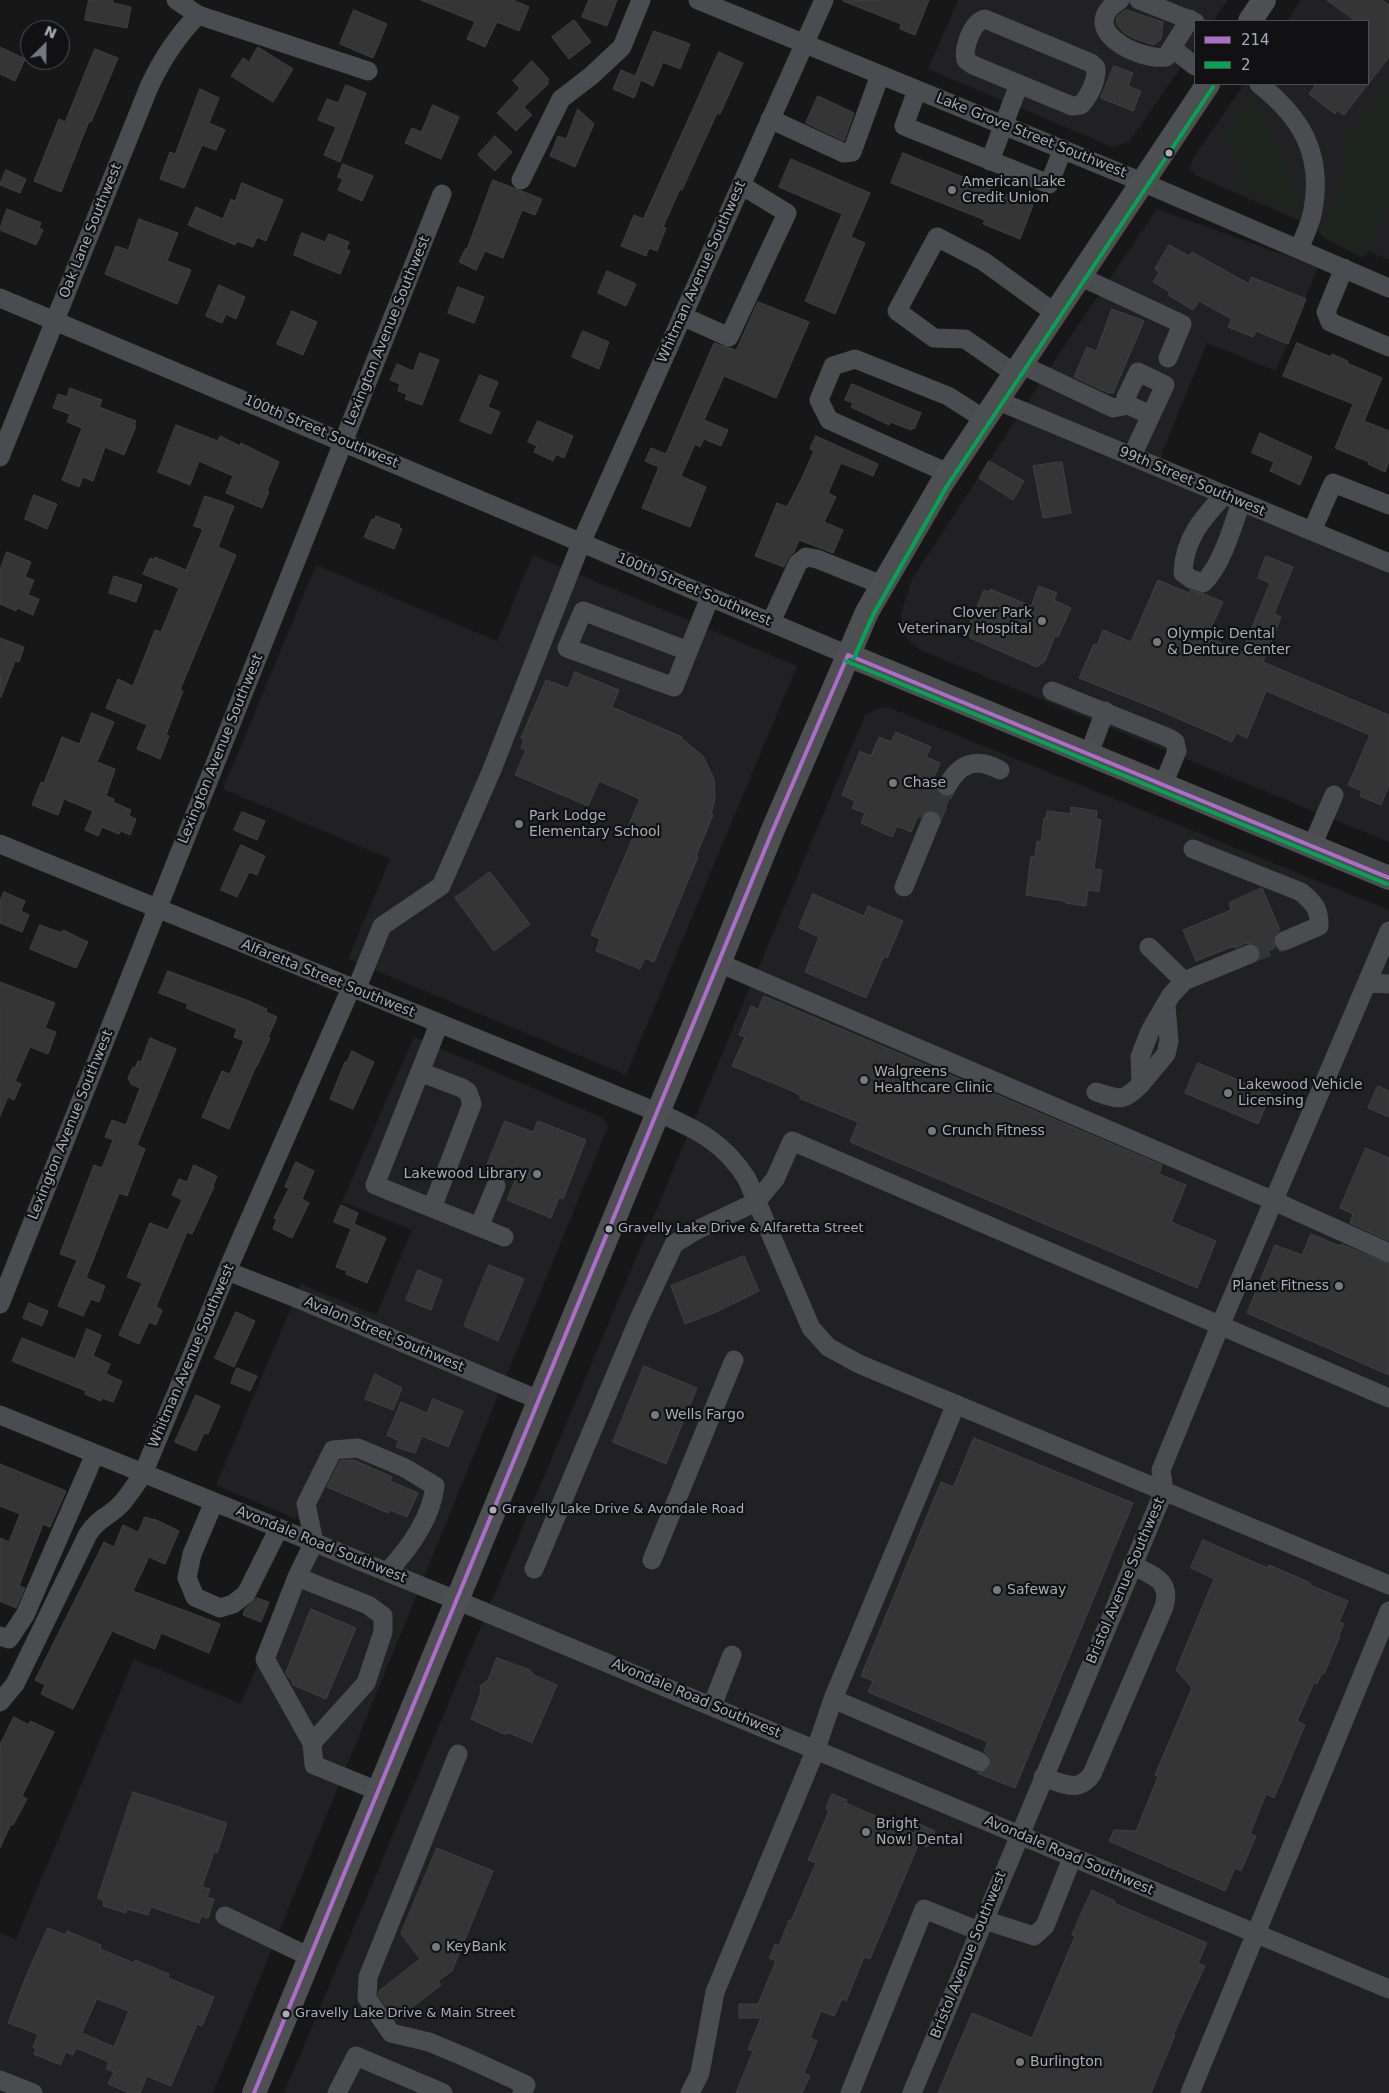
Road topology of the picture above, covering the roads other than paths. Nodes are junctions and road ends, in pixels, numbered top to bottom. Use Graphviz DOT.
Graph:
graph roads {
  1 [pos="176,0"];
  2 [pos="641,0"];
  3 [pos="698,0"];
  4 [pos="824,0"];
  5 [pos="1120,0"];
  6 [pos="1139,0"];
  7 [pos="1264,0"];
  8 [pos="198,14"];
  9 [pos="1251,20"];
  10 [pos="1193,21"];
  11 [pos="804,44"];
  12 [pos="1173,49"];
  13 [pos="1194,65"];
  14 [pos="368,71"];
  15 [pos="880,75"];
  16 [pos="1019,84"];
  17 [pos="1207,85"];
  18 [pos="1260,85"];
  19 [pos="917,90"];
  20 [pos="770,119"];
  21 [pos="1003,125"];
  22 [pos="1063,149"];
  23 [pos="990,161"];
  24 [pos="521,180"];
  25 [pos="1142,182"];
  26 [pos="741,185"];
  27 [pos="442,194"];
  28 [pos="1299,249"];
  29 [pos="1344,268"];
  30 [pos="1079,276"];
  31 [pos="1389,288"];
  32 [pos="0,298"];
  33 [pos="1054,313"];
  34 [pos="682,316"];
  35 [pos="55,320"];
  36 [pos="1389,347"];
  37 [pos="1168,358"];
  38 [pos="1017,369"];
  39 [pos="1120,407"];
  40 [pos="990,410"];
  41 [pos="1151,415"];
  42 [pos="344,441"];
  43 [pos="1132,456"];
  44 [pos="0,457"];
  45 [pos="948,473"];
  46 [pos="1389,505"];
  47 [pos="1312,531"];
  48 [pos="581,543"];
  49 [pos="1389,563"];
  50 [pos="882,585"];
  51 [pos="710,597"];
  52 [pos="771,622"];
  53 [pos="688,651"];
  54 [pos="848,655"];
  55 [pos="1052,691"];
  56 [pos="1105,711"];
  57 [pos="1089,754"];
  58 [pos="1000,770"];
  59 [pos="1163,785"];
  60 [pos="947,786"];
  61 [pos="1334,795"];
  62 [pos="931,821"];
  63 [pos="0,844"];
  64 [pos="1312,846"];
  65 [pos="1193,849"];
  66 [pos="1389,878"];
  67 [pos="904,887"];
  68 [pos="157,910"];
  69 [pos="1389,931"];
  70 [pos="1284,941"];
  71 [pos="1149,947"];
  72 [pos="1250,954"];
  73 [pos="719,963"];
  74 [pos="1184,981"];
  75 [pos="1367,983"];
  76 [pos="1389,984"];
  77 [pos="353,989"];
  78 [pos="439,1024"];
  79 [pos="420,1072"];
  80 [pos="1096,1092"];
  81 [pos="657,1112"];
  82 [pos="496,1186"];
  83 [pos="1274,1201"];
  84 [pos="756,1202"];
  85 [pos="432,1208"];
  86 [pos="480,1227"];
  87 [pos="504,1237"];
  88 [pos="1389,1252"];
  89 [pos="227,1272"];
  90 [pos="0,1304"];
  91 [pos="1220,1326"];
  92 [pos="734,1360"];
  93 [pos="1389,1398"];
  94 [pos="539,1400"];
  95 [pos="956,1404"];
  96 [pos="0,1415"];
  97 [pos="95,1454"];
  98 [pos="143,1474"];
  99 [pos="1164,1491"];
  100 [pos="214,1502"];
  101 [pos="279,1528"];
  102 [pos="314,1542"];
  103 [pos="652,1560"];
  104 [pos="1132,1565"];
  105 [pos="534,1569"];
  106 [pos="387,1572"];
  107 [pos="297,1577"];
  108 [pos="1389,1585"];
  109 [pos="456,1600"];
  110 [pos="1389,1611"];
  111 [pos="0,1636"];
  112 [pos="732,1655"];
  113 [pos="832,1699"];
  114 [pos="0,1702"];
  115 [pos="712,1706"];
  116 [pos="312,1743"];
  117 [pos="816,1749"];
  118 [pos="458,1754"];
  119 [pos="980,1762"];
  120 [pos="1043,1777"];
  121 [pos="378,1791"];
  122 [pos="1019,1835"];
  123 [pos="1072,1858"];
  124 [pos="225,1916"];
  125 [pos="982,1925"];
  126 [pos="1256,1935"];
  127 [pos="310,1956"];
  128 [pos="1389,1989"];
  129 [pos="0,2080"];
  130 [pos="33,2093"];
  131 [pos="254,2093"];
  132 [pos="338,2093"];
  133 [pos="443,2093"];
  134 [pos="522,2093"];
  135 [pos="690,2093"];
  136 [pos="850,2093"];
  137 [pos="912,2093"];
  138 [pos="1190,2093"];
  1 -- 8 [label="street"];
  2 -- 24 [label="street"];
  3 -- 11 [label="street, Lake Grove Street Southwest"];
  4 -- 11 [label="street, Whitman Avenue Southwest"];
  5 -- 12 [label="street"];
  6 -- 10 [label="street"];
  7 -- 9 [label="main road"];
  8 -- 14 [label="street"];
  8 -- 35 [label="street, Oak Lane Southwest"];
  10 -- 12 [label="street"];
  11 -- 15 [label="street, Lake Grove Street Southwest"];
  11 -- 20 [label="street, Whitman Avenue Southwest"];
  12 -- 13 [label="street"];
  15 -- 19 [label="street, Lake Grove Street Southwest"];
  15 -- 20 [label="street"];
  16 -- 16 [label="street"];
  16 -- 21 [label="street"];
  17 -- 25 [label="main road"];
  18 -- 28 [label="street"];
  19 -- 21 [label="street, Lake Grove Street Southwest"];
  19 -- 23 [label="street"];
  20 -- 26 [label="street, Whitman Avenue Southwest"];
  21 -- 22 [label="street, Lake Grove Street Southwest"];
  21 -- 23 [label="street"];
  22 -- 23 [label="street"];
  22 -- 25 [label="street, Lake Grove Street Southwest"];
  25 -- 28 [label="street, Lake Grove Street Southwest"];
  25 -- 30 [label="main road"];
  26 -- 34 [label="street, Whitman Avenue Southwest"];
  26 -- 34 [label="street"];
  27 -- 42 [label="street, Lexington Avenue Southwest"];
  28 -- 29 [label="street, Lake Grove Street Southwest"];
  29 -- 31 [label="street, Lake Grove Street Southwest"];
  29 -- 36 [label="street"];
  30 -- 33 [label="main road"];
  30 -- 37 [label="street"];
  32 -- 35 [label="street, 100th Street Southwest"];
  33 -- 38 [label="main road"];
  33 -- 38 [label="street"];
  34 -- 48 [label="street, Whitman Avenue Southwest"];
  35 -- 42 [label="street, 100th Street Southwest"];
  35 -- 44 [label="street, Oak Lane Southwest"];
  38 -- 39 [label="street"];
  38 -- 40 [label="main road"];
  39 -- 41 [label="street"];
  39 -- 41 [label="street"];
  40 -- 43 [label="street, 99th Street Southwest"];
  40 -- 45 [label="main road"];
  40 -- 45 [label="street, 99th Street Southwest"];
  41 -- 43 [label="street"];
  42 -- 48 [label="street, 100th Street Southwest"];
  42 -- 68 [label="street, Lexington Avenue Southwest"];
  43 -- 47 [label="street, 99th Street Southwest"];
  45 -- 50 [label="main road"];
  46 -- 47 [label="street"];
  47 -- 49 [label="street, 99th Street Southwest"];
  48 -- 51 [label="street, 100th Street Southwest"];
  48 -- 77 [label="street, Whitman Avenue Southwest"];
  50 -- 52 [label="street"];
  50 -- 54 [label="main road"];
  51 -- 52 [label="street, 100th Street Southwest"];
  51 -- 53 [label="street"];
  52 -- 54 [label="street, 100th Street Southwest"];
  53 -- 53 [label="street"];
  54 -- 57 [label="main road, 100th Street Southwest"];
  54 -- 73 [label="main road"];
  55 -- 56 [label="street"];
  56 -- 57 [label="street"];
  56 -- 59 [label="street"];
  57 -- 59 [label="main road, 100th Street Southwest"];
  58 -- 60 [label="street"];
  59 -- 64 [label="main road, 100th Street Southwest"];
  61 -- 64 [label="street"];
  62 -- 67 [label="street"];
  63 -- 68 [label="street, Alfaretta Street Southwest"];
  64 -- 66 [label="main road, 100th Street Southwest"];
  65 -- 70 [label="street"];
  68 -- 77 [label="street, Alfaretta Street Southwest"];
  68 -- 90 [label="street, Lexington Avenue Southwest"];
  69 -- 75 [label="street, Bristol Avenue Southwest"];
  71 -- 74 [label="street"];
  72 -- 74 [label="street"];
  73 -- 81 [label="main road"];
  73 -- 83 [label="street"];
  74 -- 80 [label="street"];
  75 -- 76 [label="street"];
  75 -- 83 [label="street, Bristol Avenue Southwest"];
  77 -- 78 [label="street, Alfaretta Street Southwest"];
  77 -- 89 [label="street, Whitman Avenue Southwest"];
  78 -- 79 [label="street"];
  78 -- 81 [label="street, Alfaretta Street Southwest"];
  79 -- 85 [label="street"];
  79 -- 85 [label="street"];
  81 -- 84 [label="street, Alfaretta Street Southwest"];
  81 -- 94 [label="main road"];
  82 -- 86 [label="street"];
  83 -- 88 [label="street"];
  83 -- 91 [label="street, Bristol Avenue Southwest"];
  84 -- 91 [label="street"];
  84 -- 95 [label="street, Alfaretta Street Southwest"];
  84 -- 105 [label="street"];
  85 -- 86 [label="street"];
  86 -- 87 [label="street"];
  89 -- 94 [label="street, Avalon Street Southwest"];
  89 -- 98 [label="street, Whitman Avenue Southwest"];
  91 -- 93 [label="street"];
  91 -- 99 [label="street, Bristol Avenue Southwest"];
  92 -- 103 [label="street"];
  94 -- 109 [label="main road"];
  95 -- 99 [label="street, Alfaretta Street Southwest"];
  95 -- 113 [label="street"];
  96 -- 97 [label="street, Avondale Road Southwest"];
  97 -- 98 [label="street, Avondale Road Southwest"];
  97 -- 111 [label="street"];
  98 -- 100 [label="street, Avondale Road Southwest"];
  98 -- 114 [label="street, Whitman Avenue Southwest"];
  99 -- 104 [label="street, Bristol Avenue Southwest"];
  99 -- 108 [label="street, Alfaretta Street Southwest"];
  100 -- 101 [label="street, Avondale Road Southwest"];
  100 -- 101 [label="street"];
  101 -- 102 [label="street, Avondale Road Southwest"];
  102 -- 106 [label="street, Avondale Road Southwest"];
  102 -- 106 [label="street"];
  102 -- 107 [label="street"];
  104 -- 120 [label="street, Bristol Avenue Southwest"];
  104 -- 120 [label="street"];
  106 -- 109 [label="street, Avondale Road Southwest"];
  107 -- 116 [label="street"];
  107 -- 116 [label="street"];
  109 -- 115 [label="street, Avondale Road Southwest"];
  109 -- 121 [label="main road"];
  110 -- 126 [label="street"];
  112 -- 115 [label="street"];
  113 -- 117 [label="street"];
  113 -- 119 [label="street"];
  115 -- 117 [label="street, Avondale Road Southwest"];
  116 -- 121 [label="street"];
  117 -- 122 [label="street, Avondale Road Southwest"];
  117 -- 135 [label="street"];
  118 -- 134 [label="street"];
  120 -- 122 [label="street, Bristol Avenue Southwest"];
  121 -- 127 [label="main road"];
  122 -- 123 [label="street, Avondale Road Southwest"];
  122 -- 125 [label="street, Bristol Avenue Southwest"];
  123 -- 125 [label="street"];
  123 -- 126 [label="street, Avondale Road Southwest"];
  124 -- 127 [label="street"];
  125 -- 136 [label="street"];
  125 -- 137 [label="street, Bristol Avenue Southwest"];
  126 -- 128 [label="street, Avondale Road Southwest"];
  126 -- 138 [label="street"];
  127 -- 131 [label="main road"];
  129 -- 130 [label="street"];
  132 -- 133 [label="street"];
}
